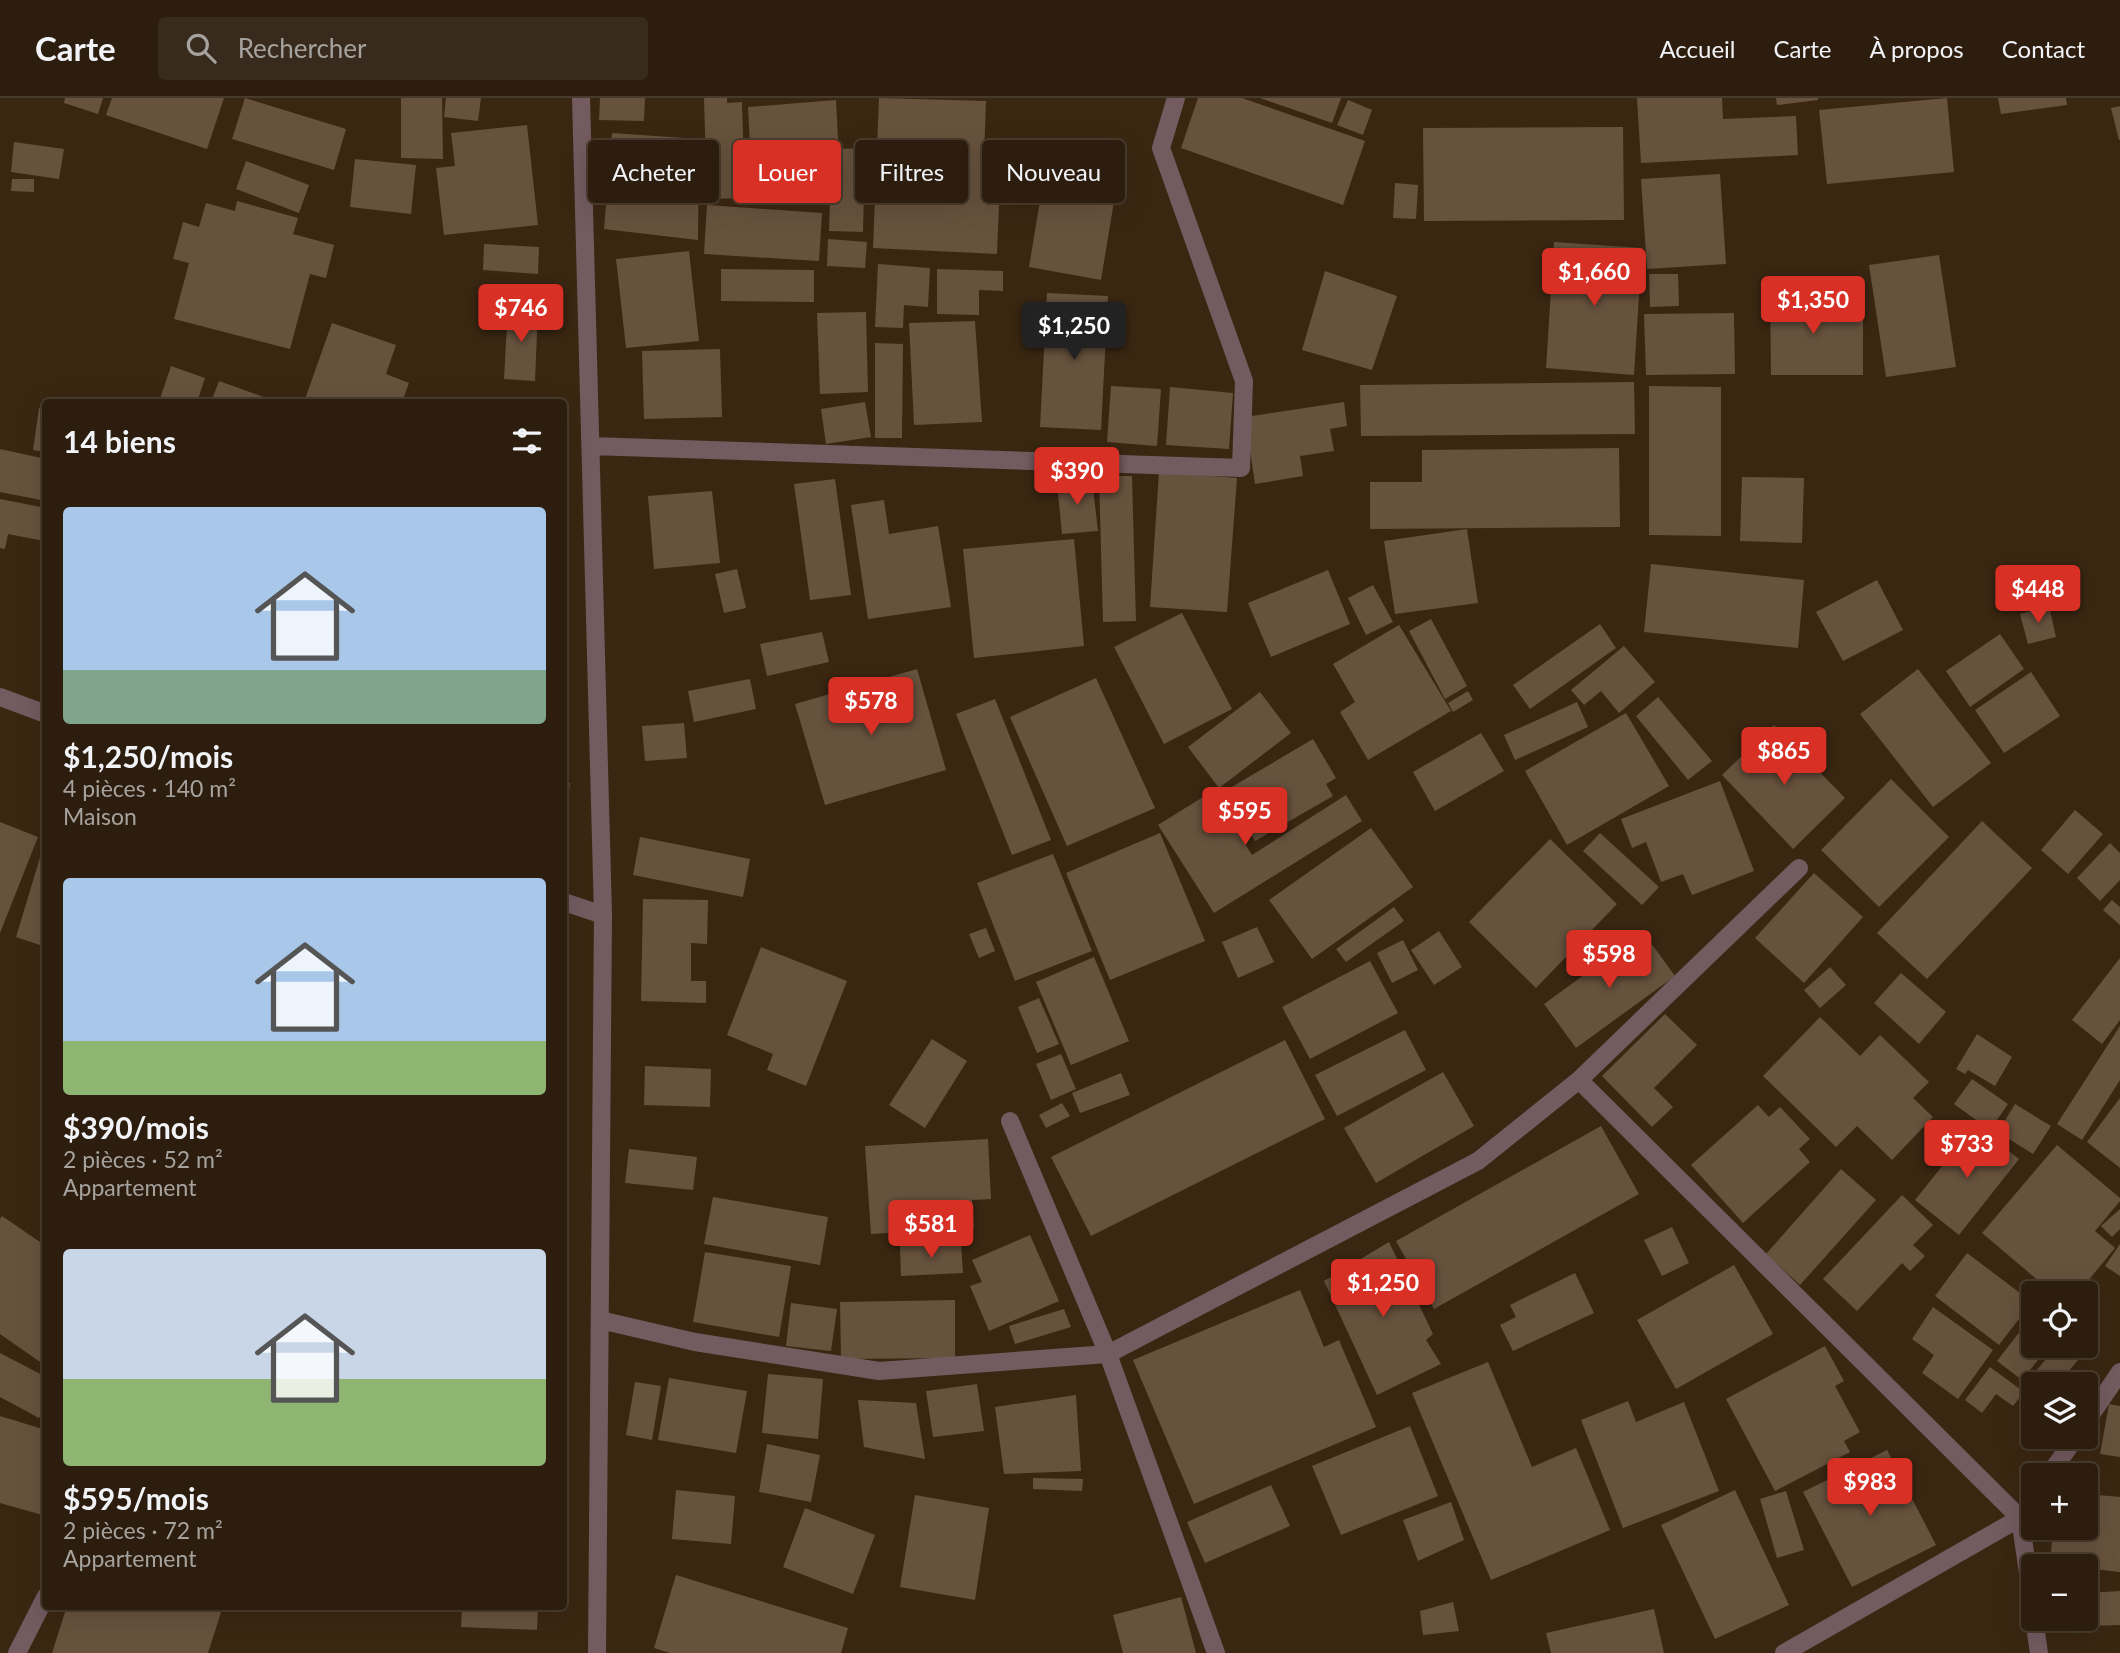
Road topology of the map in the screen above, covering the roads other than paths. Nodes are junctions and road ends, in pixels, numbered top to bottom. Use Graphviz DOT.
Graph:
graph roads {
  1 [pos="581,98"];
  2 [pos="1176,98"];
  3 [pos="591,446"];
  4 [pos="0,697"];
  5 [pos="42,713"];
  6 [pos="1799,868"];
  7 [pos="567,903"];
  8 [pos="603,915"];
  9 [pos="1579,1080"];
  10 [pos="1010,1121"];
  11 [pos="600,1320"];
  12 [pos="1108,1354"];
  13 [pos="2120,1372"];
  14 [pos="2098,1404"];
  15 [pos="2020,1518"];
  16 [pos="2025,1554"];
  17 [pos="42,1604"];
  18 [pos="2036,1631"];
  19 [pos="17,1653"];
  20 [pos="597,1653"];
  21 [pos="1216,1653"];
  22 [pos="1784,1653"];
  23 [pos="2039,1653"];
  1 -- 3 [label="street"];
  2 -- 3 [label="street"];
  3 -- 8 [label="street"];
  4 -- 5 [label="street"];
  6 -- 9 [label="street"];
  7 -- 8 [label="street"];
  8 -- 11 [label="street"];
  9 -- 12 [label="street"];
  9 -- 15 [label="street"];
  10 -- 12 [label="street"];
  11 -- 12 [label="street"];
  11 -- 20 [label="street"];
  12 -- 21 [label="street"];
  13 -- 14 [label="street"];
  15 -- 16 [label="street"];
  15 -- 22 [label="street"];
  17 -- 19 [label="street"];
  18 -- 23 [label="street"];
}
